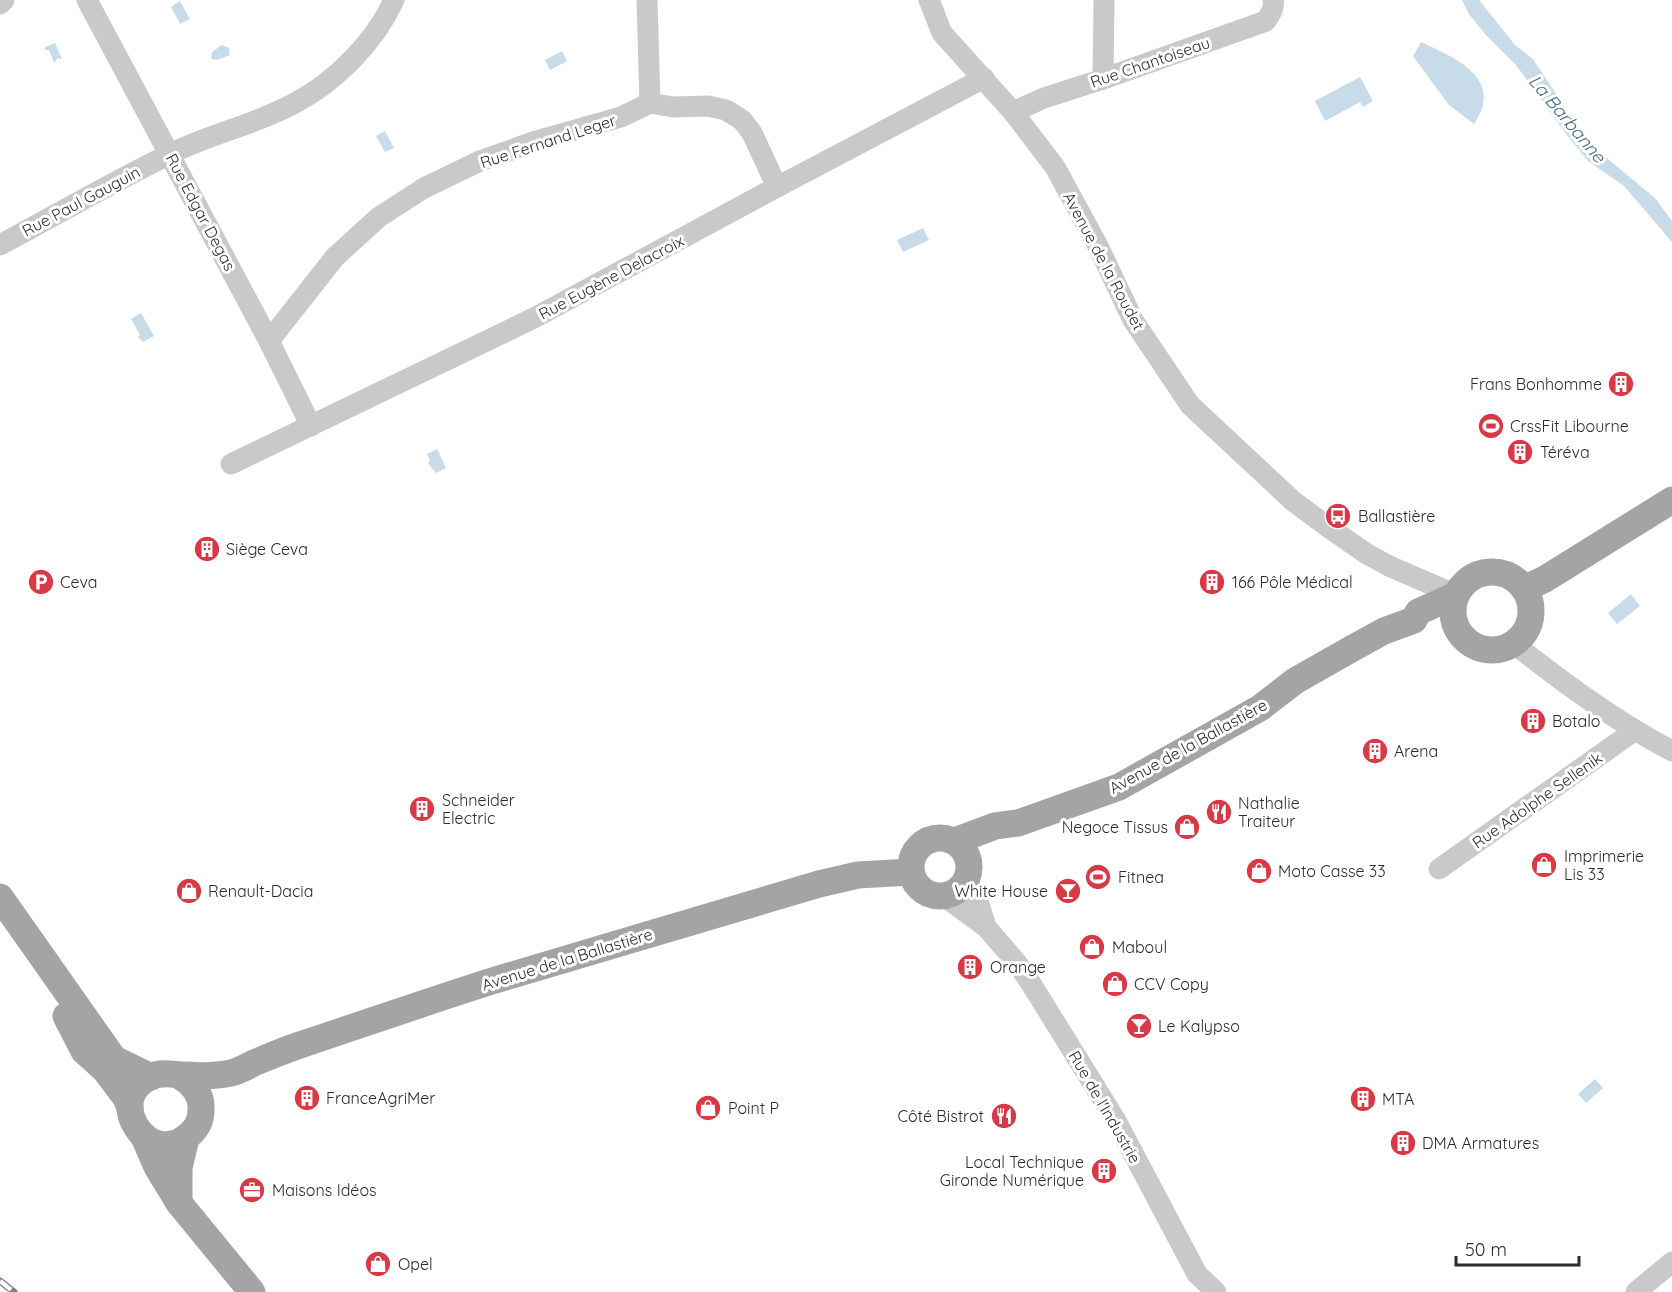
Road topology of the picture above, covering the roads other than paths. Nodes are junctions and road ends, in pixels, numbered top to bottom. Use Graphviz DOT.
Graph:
graph roads {
  1 [pos="4,0"];
  2 [pos="87,0"];
  3 [pos="394,0"];
  4 [pos="647,0"];
  5 [pos="929,0"];
  6 [pos="1104,0"];
  7 [pos="1273,0"];
  8 [pos="0,4"];
  9 [pos="984,78"];
  10 [pos="1103,79"];
  11 [pos="650,103"];
  12 [pos="1013,111"];
  13 [pos="170,154"];
  14 [pos="777,187"];
  15 [pos="0,245"];
  16 [pos="269,341"];
  17 [pos="311,426"];
  18 [pos="231,464"];
  19 [pos="1672,500"];
  20 [pos="1417,580"];
  21 [pos="1524,589"];
  22 [pos="1456,595"];
  23 [pos="1416,616"];
  24 [pos="1455,627"];
  25 [pos="1514,644"];
  26 [pos="1634,731"];
  27 [pos="1672,751"];
  28 [pos="1017,823"];
  29 [pos="955,842"];
  30 [pos="1439,869"];
  31 [pos="911,872"];
  32 [pos="968,873"];
  33 [pos="0,897"];
  34 [pos="945,897"];
  35 [pos="0,922"];
  36 [pos="986,927"];
  37 [pos="231,1073"];
  38 [pos="177,1075"];
  39 [pos="151,1077"];
  40 [pos="130,1108"];
  41 [pos="201,1109"];
  42 [pos="144,1137"];
  43 [pos="186,1138"];
  44 [pos="179,1203"];
  45 [pos="1672,1262"];
  46 [pos="252,1292"];
  47 [pos="1216,1292"];
  48 [pos="1636,1292"];
  1 -- 8 [label="street"];
  2 -- 13 [label="street, Rue Edgar Degas"];
  3 -- 13 [label="street, Rue Paul Gauguin"];
  4 -- 11 [label="street"];
  5 -- 9 [label="street, Avenue de la Roudet"];
  6 -- 10 [label="street"];
  7 -- 10 [label="street, Rue Chantoiseau"];
  9 -- 12 [label="street, Avenue de la Roudet"];
  9 -- 14 [label="street, Rue Eugène Delacroix"];
  10 -- 12 [label="street, Rue Chantoiseau"];
  11 -- 14 [label="street"];
  11 -- 16 [label="street, Rue Fernand Leger"];
  12 -- 20 [label="street, Avenue de la Roudet"];
  13 -- 15 [label="street, Rue Paul Gauguin"];
  13 -- 16 [label="street, Rue Edgar Degas"];
  14 -- 17 [label="street, Rue Eugène Delacroix"];
  16 -- 17 [label="street, Rue Edgar Degas"];
  17 -- 18 [label="street, Rue Eugène Delacroix"];
  19 -- 21 [label="main road"];
  20 -- 22 [label="street, Avenue de la Roudet"];
  20 -- 23 [label="street"];
  21 -- 22 [label="main road"];
  21 -- 25 [label="main road"];
  22 -- 23 [label="main road, Avenue de la Ballastière"];
  22 -- 24 [label="main road"];
  23 -- 24 [label="main road"];
  23 -- 28 [label="main road, Avenue de la Ballastière"];
  24 -- 25 [label="main road"];
  25 -- 26 [label="street"];
  26 -- 27 [label="street"];
  26 -- 30 [label="street, Rue Adolphe Sellenik"];
  28 -- 29 [label="main road, Avenue de la Ballastière"];
  28 -- 32 [label="main road, Avenue de la Ballastière"];
  29 -- 31 [label="main road"];
  29 -- 32 [label="main road"];
  31 -- 34 [label="main road"];
  31 -- 37 [label="main road, Avenue de la Ballastière"];
  32 -- 34 [label="main road"];
  32 -- 36 [label="street, Rue de l'Industrie"];
  33 -- 39 [label="main road"];
  34 -- 36 [label="street, Rue de l'Industrie"];
  35 -- 40 [label="main road"];
  36 -- 47 [label="street, Rue de l'Industrie"];
  37 -- 38 [label="main road, Avenue de la Ballastière"];
  37 -- 41 [label="main road, Avenue de la Ballastière"];
  38 -- 39 [label="main road"];
  38 -- 41 [label="main road"];
  39 -- 40 [label="main road"];
  40 -- 42 [label="main road"];
  41 -- 43 [label="main road"];
  42 -- 43 [label="main road"];
  42 -- 44 [label="main road"];
  43 -- 44 [label="main road"];
  44 -- 46 [label="main road"];
  45 -- 48 [label="street"];
}
